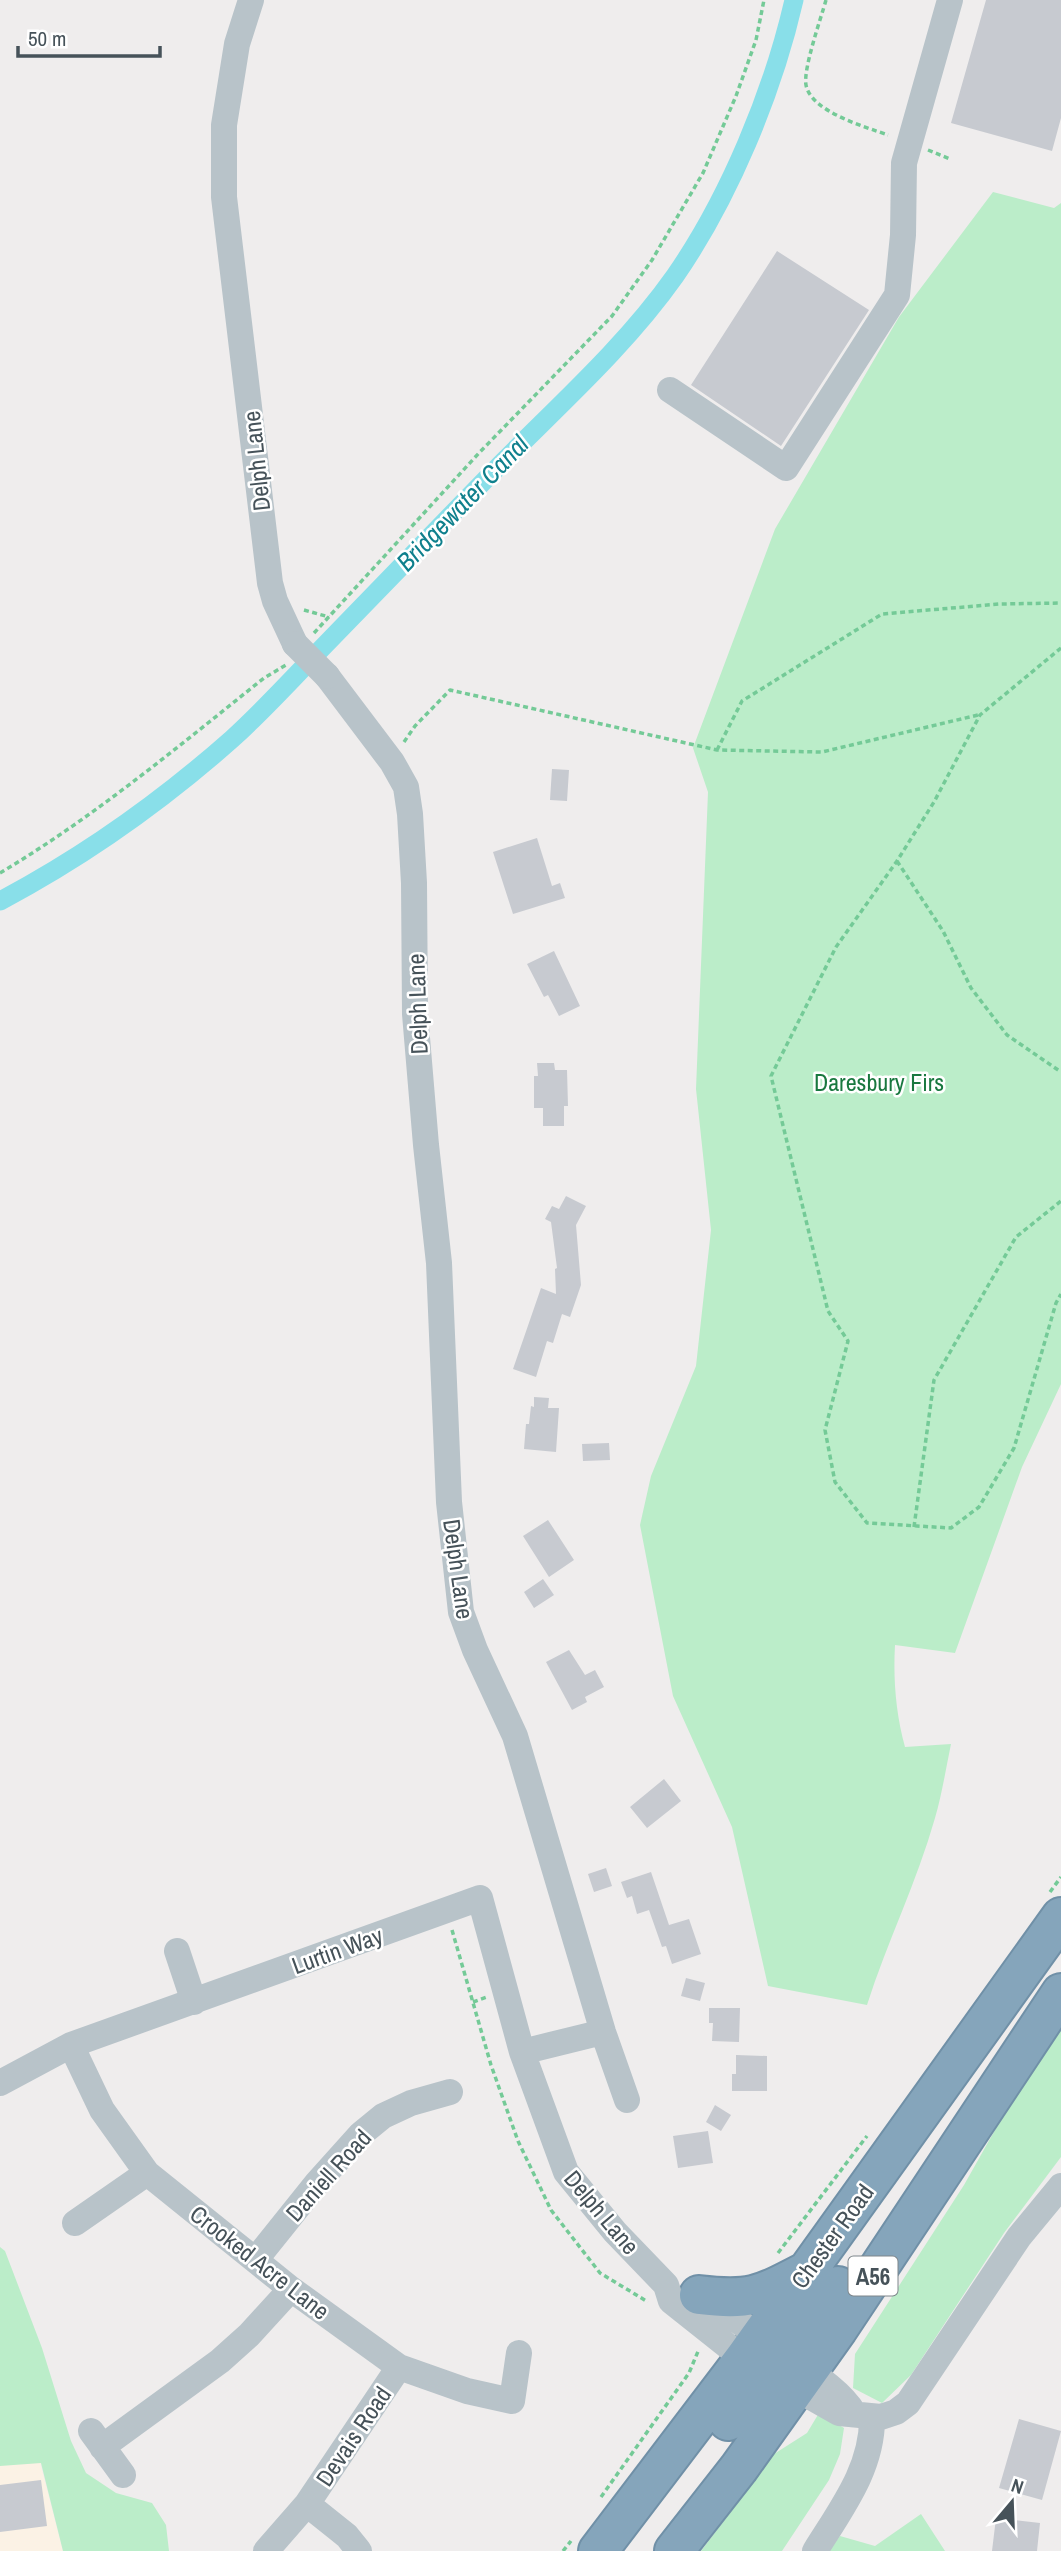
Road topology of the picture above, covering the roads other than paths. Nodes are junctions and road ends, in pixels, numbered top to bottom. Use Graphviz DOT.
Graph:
graph roads {
  1 [pos="251,0"];
  2 [pos="950,0"];
  3 [pos="670,390"];
  4 [pos="480,1898"];
  5 [pos="1061,1917"];
  6 [pos="177,1951"];
  7 [pos="1061,1993"];
  8 [pos="194,2002"];
  9 [pos="603,2032"];
  10 [pos="71,2045"];
  11 [pos="522,2052"];
  12 [pos="0,2083"];
  13 [pos="450,2092"];
  14 [pos="627,2100"];
  15 [pos="147,2173"];
  16 [pos="1061,2186"];
  17 [pos="75,2223"];
  18 [pos="256,2259"];
  19 [pos="806,2272"];
  20 [pos="291,2289"];
  21 [pos="682,2290"];
  22 [pos="519,2353"];
  23 [pos="776,2364"];
  24 [pos="399,2367"];
  25 [pos="864,2416"];
  26 [pos="123,2475"];
  27 [pos="307,2504"];
  28 [pos="585,2545"];
  29 [pos="265,2551"];
  30 [pos="359,2551"];
  31 [pos="619,2551"];
  32 [pos="674,2551"];
  33 [pos="815,2551"];
  1 -- 9 [label="street, Delph Lane, bridge"];
  2 -- 3 [label="street"];
  4 -- 8 [label="street, Lurtin Way"];
  4 -- 11 [label="street, Delph Lane"];
  5 -- 19 [label="highway, Chester Road / A56"];
  6 -- 8 [label="street"];
  7 -- 23 [label="highway, Chester Road / A56"];
  8 -- 10 [label="street, Lurtin Way"];
  9 -- 11 [label="street"];
  9 -- 14 [label="street, Delph Lane"];
  10 -- 12 [label="street, Lurtin Way"];
  10 -- 15 [label="street, Crooked Acre Lane"];
  11 -- 21 [label="street, Delph Lane"];
  13 -- 18 [label="street, Daniell Road"];
  15 -- 17 [label="street"];
  15 -- 18 [label="street, Crooked Acre Lane"];
  16 -- 25 [label="street"];
  18 -- 20 [label="street, Crooked Acre Lane"];
  19 -- 21 [label="highway"];
  19 -- 23 [label="highway, Chester Road / A56"];
  20 -- 24 [label="street, Crooked Acre Lane"];
  20 -- 26 [label="street"];
  21 -- 23 [label="street, Delph Lane"];
  22 -- 24 [label="street, Crooked Acre Lane"];
  23 -- 25 [label="street, Delph Lane"];
  23 -- 28 [label="highway, Chester Road / A56"];
  23 -- 31 [label="highway"];
  23 -- 32 [label="highway, Chester Road / A56"];
  24 -- 27 [label="street, Devais Road"];
  25 -- 33 [label="street"];
  27 -- 29 [label="street, Devais Road"];
  27 -- 30 [label="street, Devais Road"];
}
